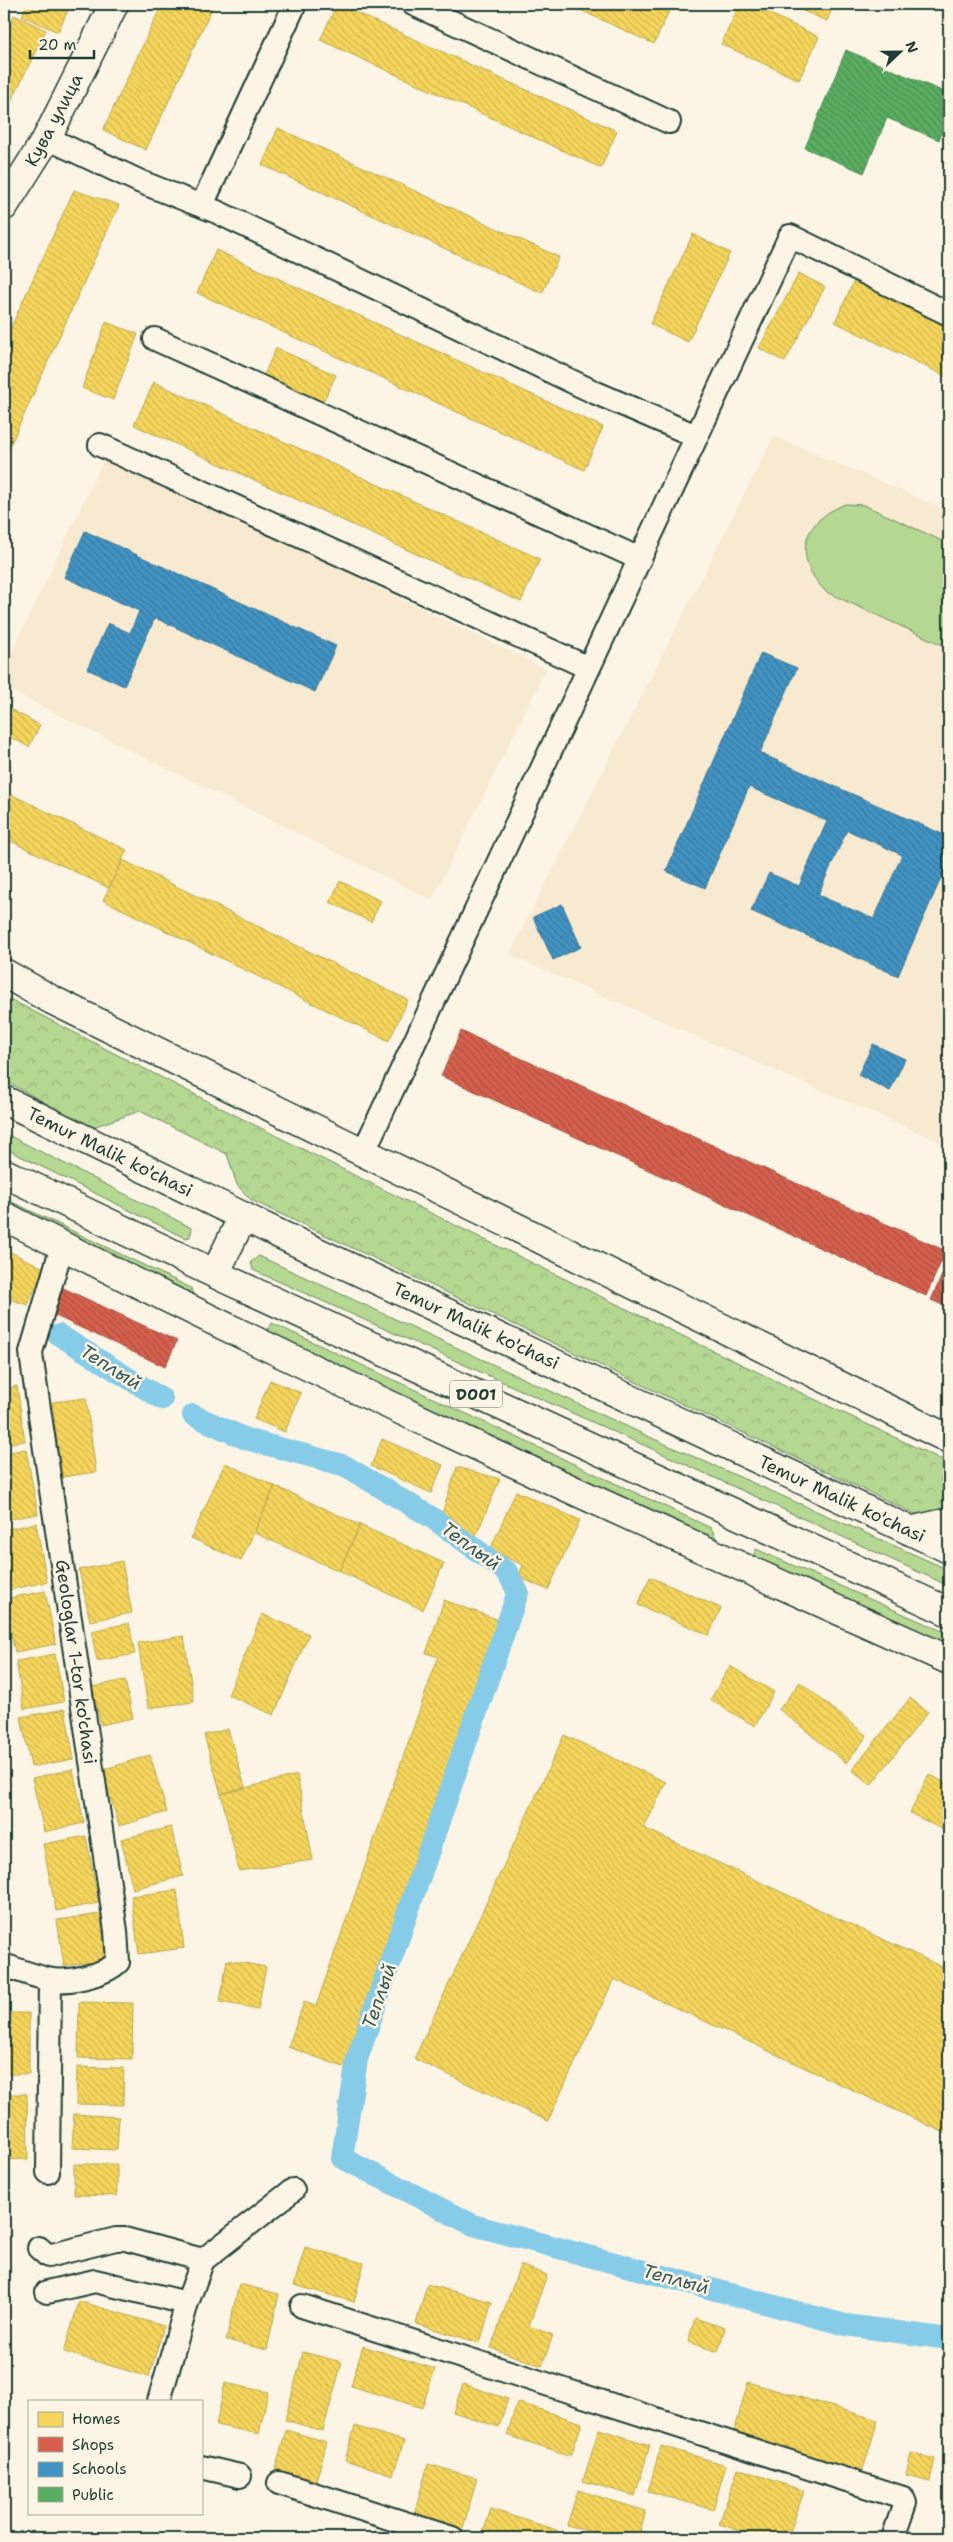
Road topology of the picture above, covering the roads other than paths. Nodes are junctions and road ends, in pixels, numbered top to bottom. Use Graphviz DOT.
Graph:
graph roads {
  1 [pos="114,4"];
  2 [pos="295,4"];
  3 [pos="412,4"];
  4 [pos="670,122"];
  5 [pos="47,138"];
  6 [pos="202,205"];
  7 [pos="4,206"];
  8 [pos="949,314"];
  9 [pos="155,339"];
  10 [pos="696,436"];
  11 [pos="100,445"];
  12 [pos="640,559"];
  13 [pos="588,668"];
  14 [pos="4,973"];
  15 [pos="4,1100"];
  16 [pos="363,1153"];
  17 [pos="4,1173"];
  18 [pos="4,1216"];
  19 [pos="243,1216"];
  20 [pos="62,1246"];
  21 [pos="216,1274"];
  22 [pos="947,1433"];
  23 [pos="949,1522"];
  24 [pos="910,1531"];
  25 [pos="949,1549"];
  26 [pos="949,1612"];
  27 [pos="949,1660"];
  28 [pos="4,1965"];
  29 [pos="50,1980"];
  30 [pos="48,2172"];
  31 [pos="293,2190"];
  32 [pos="39,2248"];
  33 [pos="203,2260"];
  34 [pos="47,2292"];
  35 [pos="187,2303"];
  36 [pos="302,2306"];
  37 [pos="159,2400"];
  38 [pos="202,2467"];
  39 [pos="240,2476"];
  40 [pos="279,2483"];
  41 [pos="452,2538"];
  42 [pos="892,2538"];
  1 -- 5 [label="main road, Кува улица"];
  2 -- 6 [label="street"];
  3 -- 4 [label="street"];
  5 -- 6 [label="street"];
  5 -- 7 [label="main road, Кува улица"];
  6 -- 10 [label="street"];
  8 -- 10 [label="street"];
  9 -- 12 [label="street"];
  10 -- 12 [label="street"];
  11 -- 13 [label="street"];
  12 -- 13 [label="street"];
  13 -- 16 [label="street"];
  14 -- 16 [label="main road"];
  15 -- 19 [label="main road, Temur Malik ko'chasi"];
  16 -- 22 [label="main road"];
  17 -- 21 [label="main road, D001"];
  18 -- 20 [label="main road"];
  19 -- 21 [label="main road"];
  19 -- 24 [label="main road, Temur Malik ko'chasi"];
  20 -- 27 [label="main road"];
  20 -- 29 [label="street, Geologlar 1-tor ko'chasi"];
  21 -- 26 [label="main road, D001"];
  23 -- 24 [label="main road"];
  24 -- 25 [label="main road, Temur Malik ko'chasi"];
  28 -- 29 [label="street, Geologlar 1-tor ko'chasi"];
  29 -- 30 [label="street"];
  31 -- 33 [label="street"];
  32 -- 33 [label="street"];
  33 -- 35 [label="street"];
  34 -- 35 [label="street"];
  35 -- 37 [label="street"];
  36 -- 42 [label="street"];
  38 -- 39 [label="street"];
  40 -- 41 [label="street"];
}
